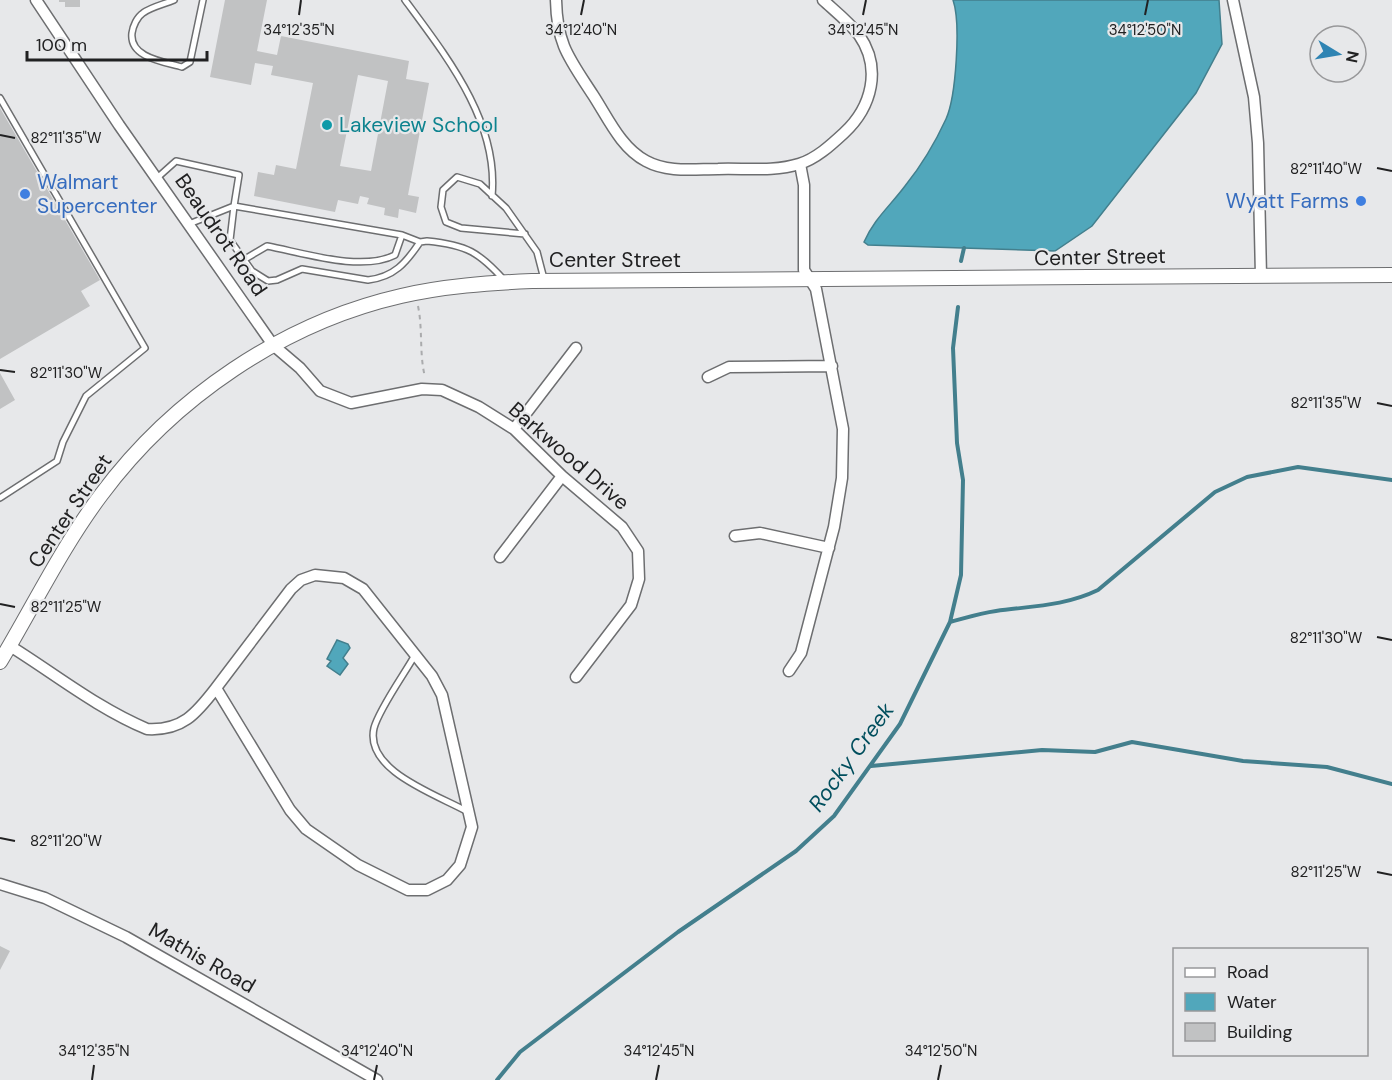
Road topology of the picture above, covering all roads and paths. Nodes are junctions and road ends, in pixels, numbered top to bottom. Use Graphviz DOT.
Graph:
graph roads {
  1 [pos="36,0"];
  2 [pos="174,0"];
  3 [pos="203,0"];
  4 [pos="405,0"];
  5 [pos="556,0"];
  6 [pos="824,0"];
  7 [pos="1233,0"];
  8 [pos="0,98"];
  9 [pos="800,164"];
  10 [pos="157,178"];
  11 [pos="492,196"];
  12 [pos="234,206"];
  13 [pos="189,224"];
  14 [pos="525,234"];
  15 [pos="402,235"];
  16 [pos="420,242"];
  17 [pos="245,259"];
  18 [pos="1392,275"];
  19 [pos="1260,276"];
  20 [pos="544,281"];
  21 [pos="810,281"];
  22 [pos="507,282"];
  23 [pos="418,306"];
  24 [pos="273,345"];
  25 [pos="576,348"];
  26 [pos="832,366"];
  27 [pos="708,377"];
  28 [pos="427,389"];
  29 [pos="514,429"];
  30 [pos="562,476"];
  31 [pos="0,498"];
  32 [pos="735,536"];
  33 [pos="829,548"];
  34 [pos="500,557"];
  35 [pos="10,646"];
  36 [pos="415,655"];
  37 [pos="0,662"];
  38 [pos="789,670"];
  39 [pos="576,677"];
  40 [pos="216,688"];
  41 [pos="469,812"];
  42 [pos="0,884"];
  43 [pos="377,1080"];
  1 -- 10 [label="street, Beaudrot Road"];
  2 -- 3 [label="lane"];
  4 -- 11 [label="lane"];
  5 -- 9 [label="street"];
  6 -- 9 [label="street"];
  7 -- 19 [label="street"];
  8 -- 31 [label="lane"];
  9 -- 21 [label="street"];
  10 -- 12 [label="lane"];
  10 -- 13 [label="street, Beaudrot Road"];
  11 -- 14 [label="lane"];
  11 -- 14 [label="lane"];
  12 -- 13 [label="lane"];
  12 -- 15 [label="lane"];
  12 -- 17 [label="lane"];
  13 -- 24 [label="street, Beaudrot Road"];
  14 -- 20 [label="lane"];
  15 -- 16 [label="lane"];
  15 -- 17 [label="lane"];
  16 -- 17 [label="lane"];
  16 -- 22 [label="lane"];
  18 -- 19 [label="street, Center Street"];
  19 -- 21 [label="street, Center Street"];
  20 -- 21 [label="street, Center Street"];
  20 -- 22 [label="street, Center Street"];
  21 -- 26 [label="street"];
  22 -- 24 [label="street, Center Street"];
  23 -- 28 [label="path"];
  24 -- 28 [label="street, Barkwood Drive"];
  24 -- 35 [label="street, Center Street"];
  25 -- 29 [label="street"];
  26 -- 27 [label="street"];
  26 -- 33 [label="street"];
  28 -- 29 [label="street, Barkwood Drive"];
  29 -- 30 [label="street, Barkwood Drive"];
  30 -- 34 [label="street"];
  30 -- 39 [label="street, Barkwood Drive"];
  32 -- 33 [label="street"];
  33 -- 38 [label="street"];
  35 -- 37 [label="street, Center Street"];
  35 -- 40 [label="street"];
  36 -- 40 [label="street"];
  36 -- 41 [label="street"];
  36 -- 41 [label="lane"];
  40 -- 41 [label="street"];
  42 -- 43 [label="street, Mathis Road"];
}
